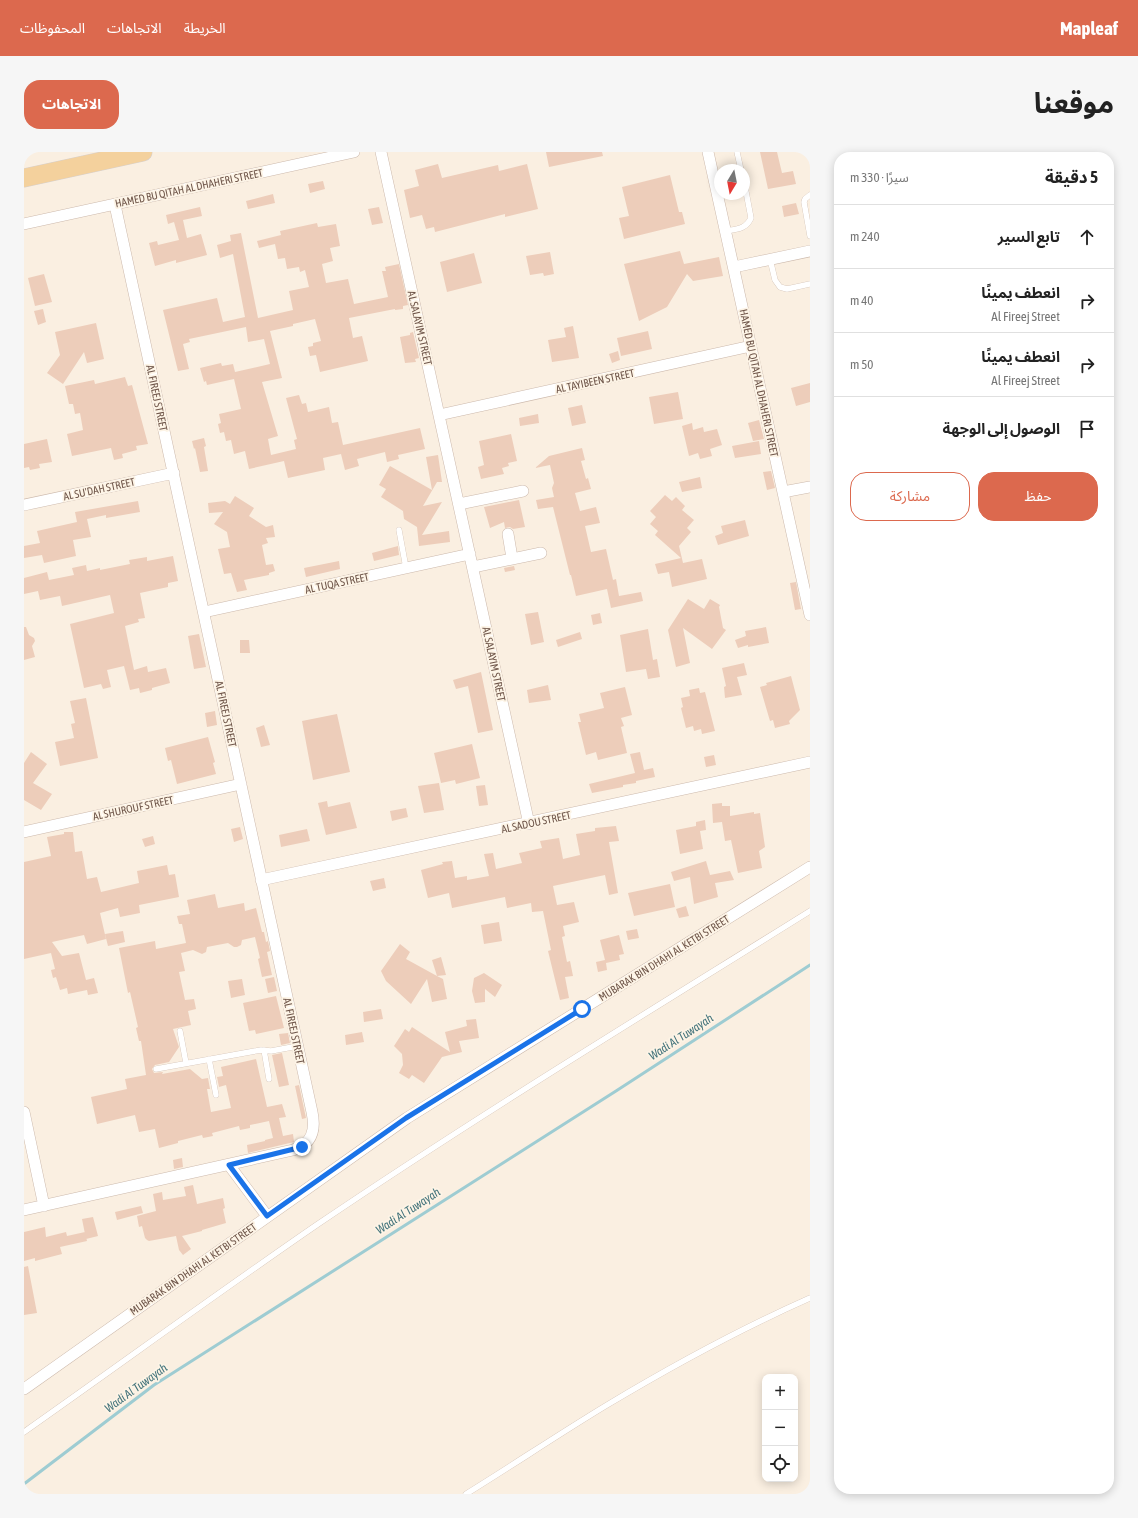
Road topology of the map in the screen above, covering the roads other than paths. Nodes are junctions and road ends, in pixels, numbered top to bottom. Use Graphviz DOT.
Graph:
graph roads {
  1 [pos="142,152"];
  2 [pos="354,152"];
  3 [pos="381,152"];
  4 [pos="708,152"];
  5 [pos="737,152"];
  6 [pos="740,164"];
  7 [pos="24,178"];
  8 [pos="810,195"];
  9 [pos="748,200"];
  10 [pos="115,205"];
  11 [pos="24,224"];
  12 [pos="726,231"];
  13 [pos="810,236"];
  14 [pos="810,251"];
  15 [pos="770,260"];
  16 [pos="734,267"];
  17 [pos="810,284"];
  18 [pos="751,346"];
  19 [pos="439,415"];
  20 [pos="174,473"];
  21 [pos="810,486"];
  22 [pos="523,490"];
  23 [pos="783,492"];
  24 [pos="459,504"];
  25 [pos="24,505"];
  26 [pos="400,530"];
  27 [pos="508,534"];
  28 [pos="541,552"];
  29 [pos="470,554"];
  30 [pos="512,558"];
  31 [pos="473,567"];
  32 [pos="406,568"];
  33 [pos="204,612"];
  34 [pos="810,615"];
  35 [pos="810,762"];
  36 [pos="241,784"];
  37 [pos="529,824"];
  38 [pos="24,832"];
  39 [pos="810,867"];
  40 [pos="261,880"];
  41 [pos="810,911"];
  42 [pos="180,1031"];
  43 [pos="298,1046"];
  44 [pos="264,1050"];
  45 [pos="209,1059"];
  46 [pos="186,1064"];
  47 [pos="156,1069"];
  48 [pos="269,1079"];
  49 [pos="216,1095"];
  50 [pos="24,1112"];
  51 [pos="229,1165"];
  52 [pos="44,1206"];
  53 [pos="24,1210"];
  54 [pos="267,1216"];
  55 [pos="810,1298"];
  56 [pos="24,1389"];
  57 [pos="24,1432"];
  58 [pos="466,1494"];
  1 -- 7 [label="main road"];
  2 -- 10 [label="street, HAMED BU QITAH AL DHAHERI STREET"];
  3 -- 19 [label="street, AL SALAYIM STREET"];
  4 -- 12 [label="street, HAMED BU QITAH AL DHAHERI STREET"];
  5 -- 6 [label="lane"];
  8 -- 13 [label="lane"];
  9 -- 12 [label="lane"];
  10 -- 11 [label="street, HAMED BU QITAH AL DHAHERI STREET"];
  10 -- 20 [label="street, AL FIREEJ STREET"];
  12 -- 16 [label="street, HAMED BU QITAH AL DHAHERI STREET"];
  14 -- 15 [label="street"];
  15 -- 16 [label="street"];
  15 -- 17 [label="lane"];
  16 -- 18 [label="street, HAMED BU QITAH AL DHAHERI STREET"];
  18 -- 19 [label="street, AL TAYIBEEN STREET"];
  18 -- 23 [label="street, HAMED BU QITAH AL DHAHERI STREET"];
  19 -- 24 [label="street, AL SALAYIM STREET"];
  20 -- 25 [label="street, AL SU'DAH STREET"];
  20 -- 33 [label="street, AL FIREEJ STREET"];
  21 -- 23 [label="street"];
  22 -- 24 [label="street"];
  23 -- 34 [label="street, HAMED BU QITAH AL DHAHERI STREET"];
  24 -- 29 [label="street, AL SALAYIM STREET"];
  26 -- 32 [label="lane"];
  27 -- 30 [label="street"];
  28 -- 30 [label="street"];
  29 -- 31 [label="street, AL SALAYIM STREET"];
  29 -- 32 [label="street, AL TUQA STREET"];
  30 -- 31 [label="street"];
  31 -- 37 [label="street, AL SALAYIM STREET"];
  32 -- 33 [label="street, AL TUQA STREET"];
  33 -- 36 [label="street, AL FIREEJ STREET"];
  35 -- 37 [label="street, AL SADOU STREET"];
  36 -- 38 [label="street, AL SHUROUF STREET"];
  36 -- 40 [label="street, AL FIREEJ STREET"];
  37 -- 40 [label="street, AL SADOU STREET"];
  39 -- 54 [label="street, MUBARAK BIN DHAHI AL KETBI STREET"];
  40 -- 43 [label="street, AL FIREEJ STREET"];
  41 -- 57 [label="lane"];
  42 -- 46 [label="lane"];
  43 -- 44 [label="lane"];
  43 -- 51 [label="street, AL FIREEJ STREET"];
  44 -- 45 [label="lane"];
  44 -- 48 [label="lane"];
  45 -- 46 [label="lane"];
  45 -- 49 [label="lane"];
  46 -- 47 [label="lane"];
  50 -- 52 [label="street"];
  51 -- 52 [label="street, AL FIREEJ STREET"];
  51 -- 54 [label="street"];
  52 -- 53 [label="street, AL FIREEJ STREET"];
  54 -- 56 [label="street, MUBARAK BIN DHAHI AL KETBI STREET"];
  55 -- 58 [label="lane"];
}
